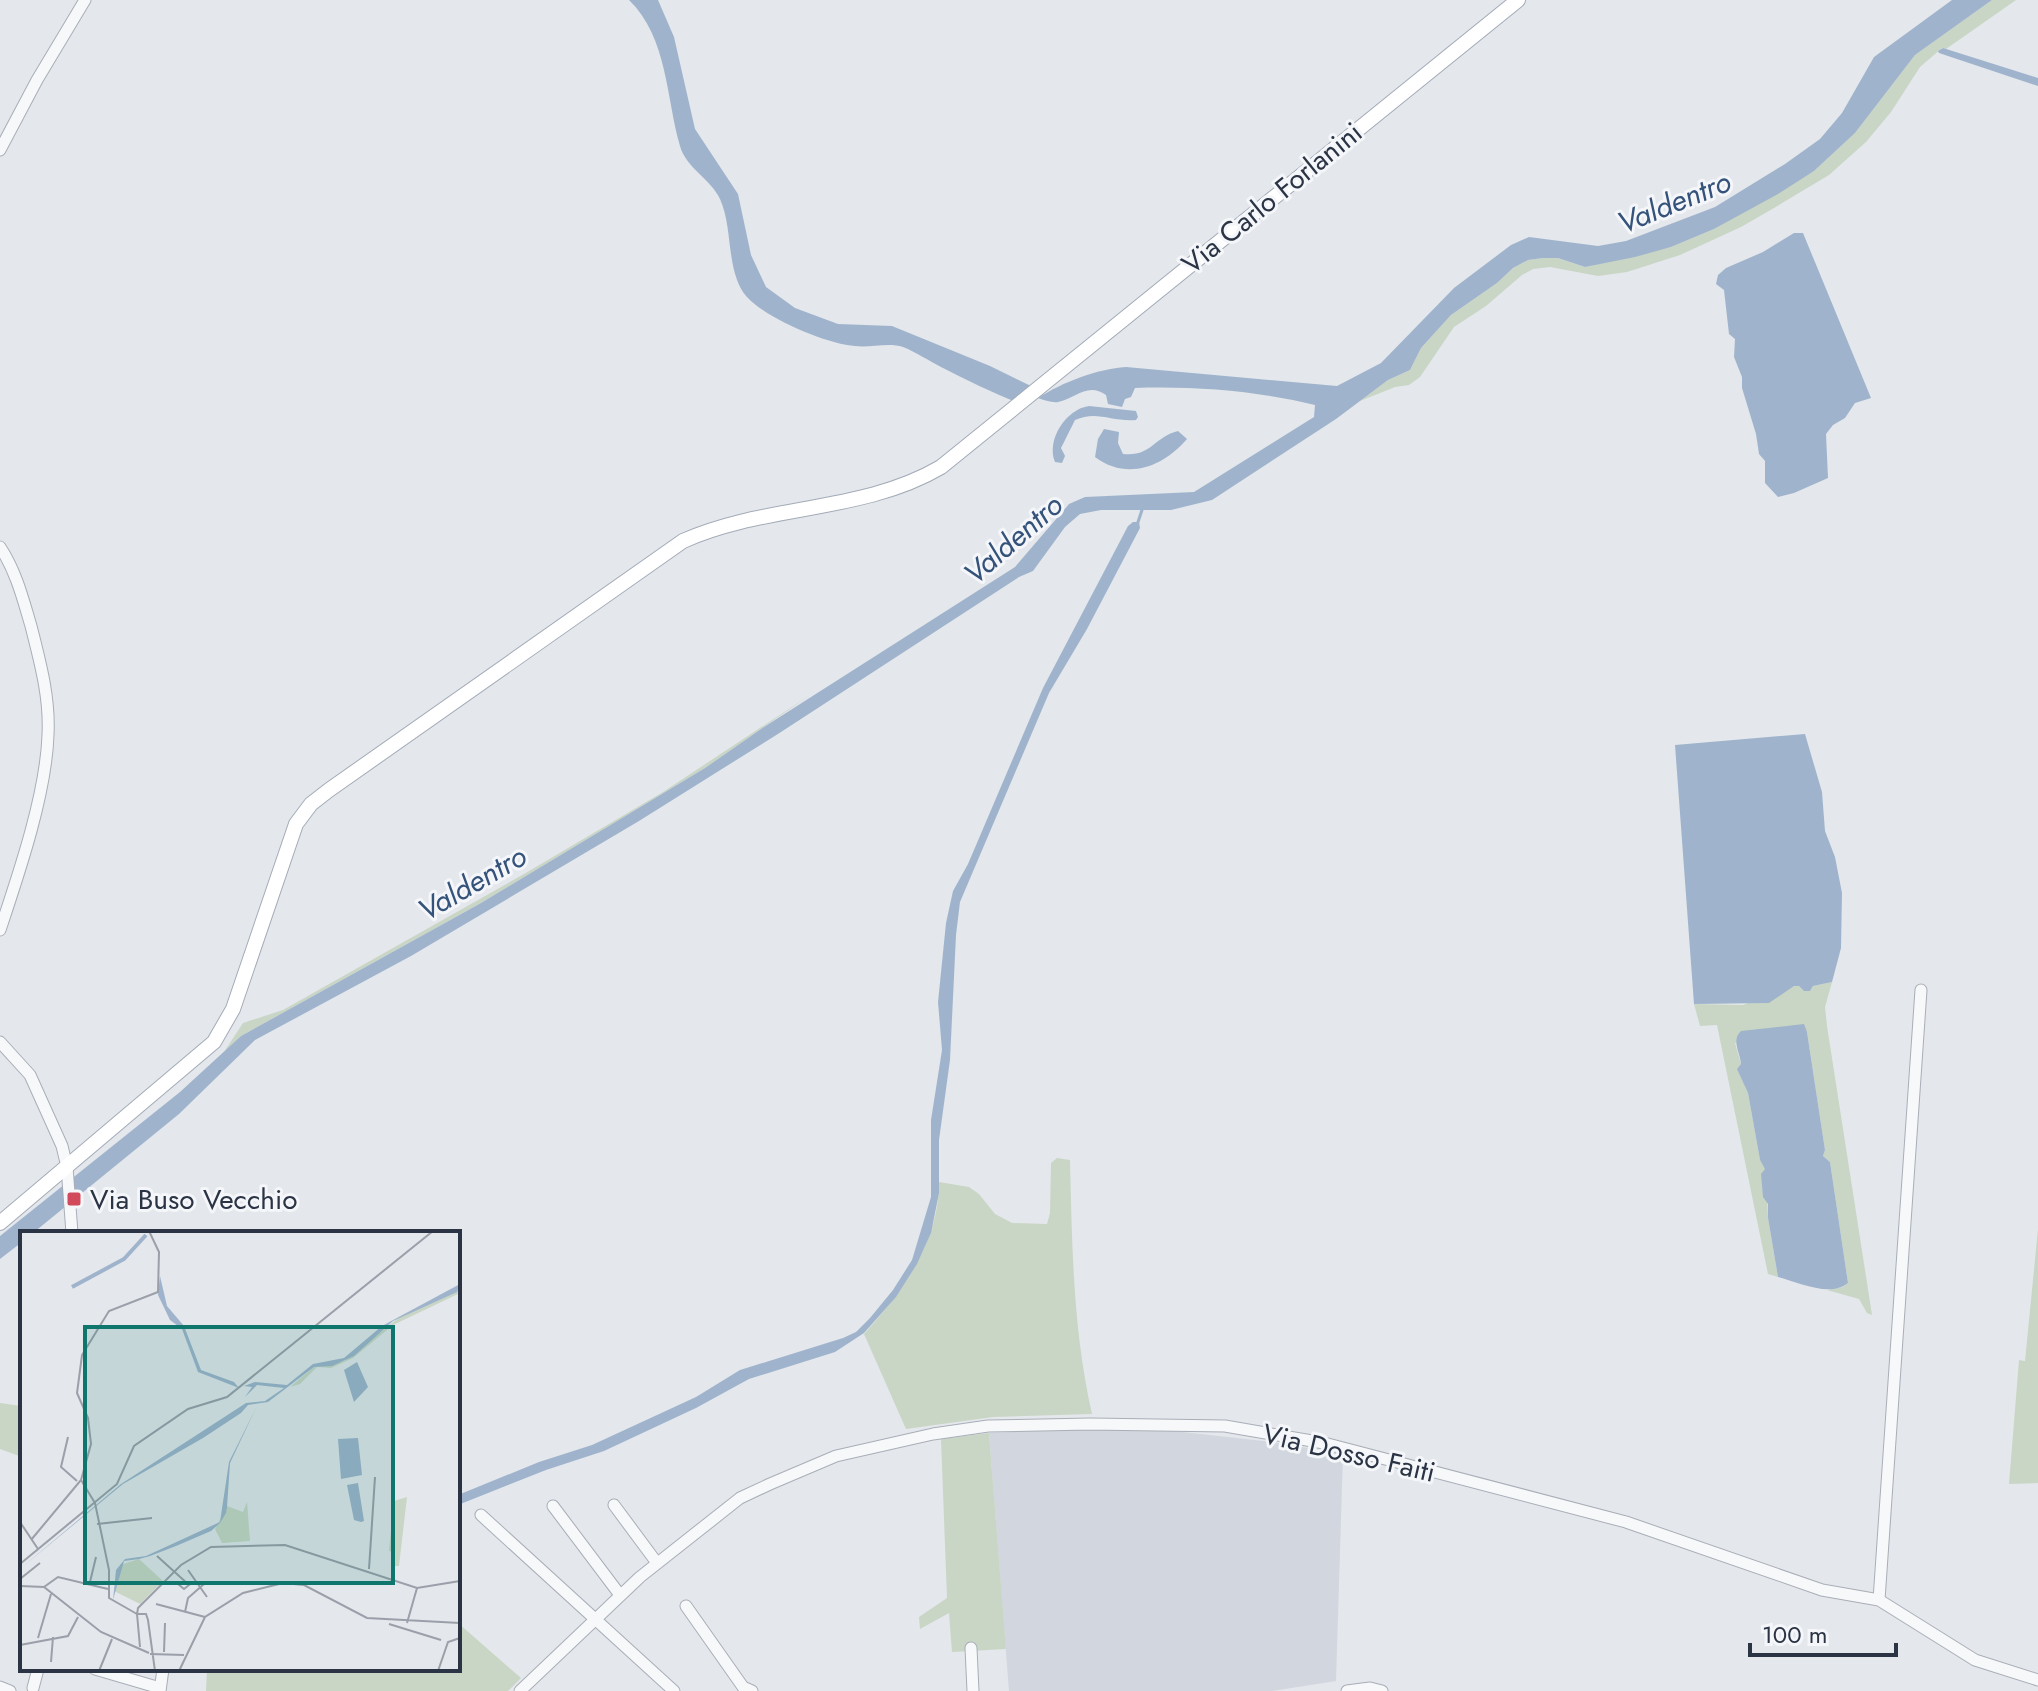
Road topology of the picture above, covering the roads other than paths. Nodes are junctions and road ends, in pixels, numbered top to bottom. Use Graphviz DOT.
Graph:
graph roads {
  1 [pos="85,0"];
  2 [pos="1518,0"];
  3 [pos="0,150"];
  4 [pos="0,547"];
  5 [pos="0,930"];
  6 [pos="1921,990"];
  7 [pos="0,1042"];
  8 [pos="67,1173"];
  9 [pos="0,1223"];
  10 [pos="72,1231"];
  11 [pos="614,1505"];
  12 [pos="553,1506"];
  13 [pos="481,1515"];
  14 [pos="657,1563"];
  15 [pos="620,1595"];
  16 [pos="1879,1600"];
  17 [pos="686,1606"];
  18 [pos="594,1618"];
  19 [pos="971,1648"];
  20 [pos="37,1671"];
  21 [pos="101,1671"];
  22 [pos="2038,1680"];
  23 [pos="0,1687"];
  24 [pos="33,1688"];
  25 [pos="160,1690"];
  26 [pos="10,1691"];
  27 [pos="520,1691"];
  28 [pos="674,1691"];
  29 [pos="752,1691"];
  30 [pos="973,1691"];
  31 [pos="1347,1691"];
  32 [pos="1382,1691"];
  1 -- 3 [label="street"];
  2 -- 8 [label="main road, Via Carlo Forlanini"];
  4 -- 5 [label="street"];
  6 -- 16 [label="street"];
  7 -- 8 [label="street"];
  8 -- 9 [label="main road"];
  8 -- 10 [label="street"];
  11 -- 14 [label="street"];
  12 -- 15 [label="street"];
  13 -- 18 [label="street"];
  14 -- 15 [label="street, Via Dosso Faiti"];
  14 -- 16 [label="street, Via Dosso Faiti"];
  15 -- 18 [label="street, Via Dosso Faiti"];
  16 -- 22 [label="street, Via Dosso Faiti"];
  17 -- 29 [label="street"];
  18 -- 27 [label="street, Via Dosso Faiti"];
  18 -- 28 [label="street"];
  19 -- 30 [label="street"];
  20 -- 24 [label="street"];
  21 -- 25 [label="street"];
  23 -- 26 [label="street"];
  31 -- 32 [label="street"];
}
